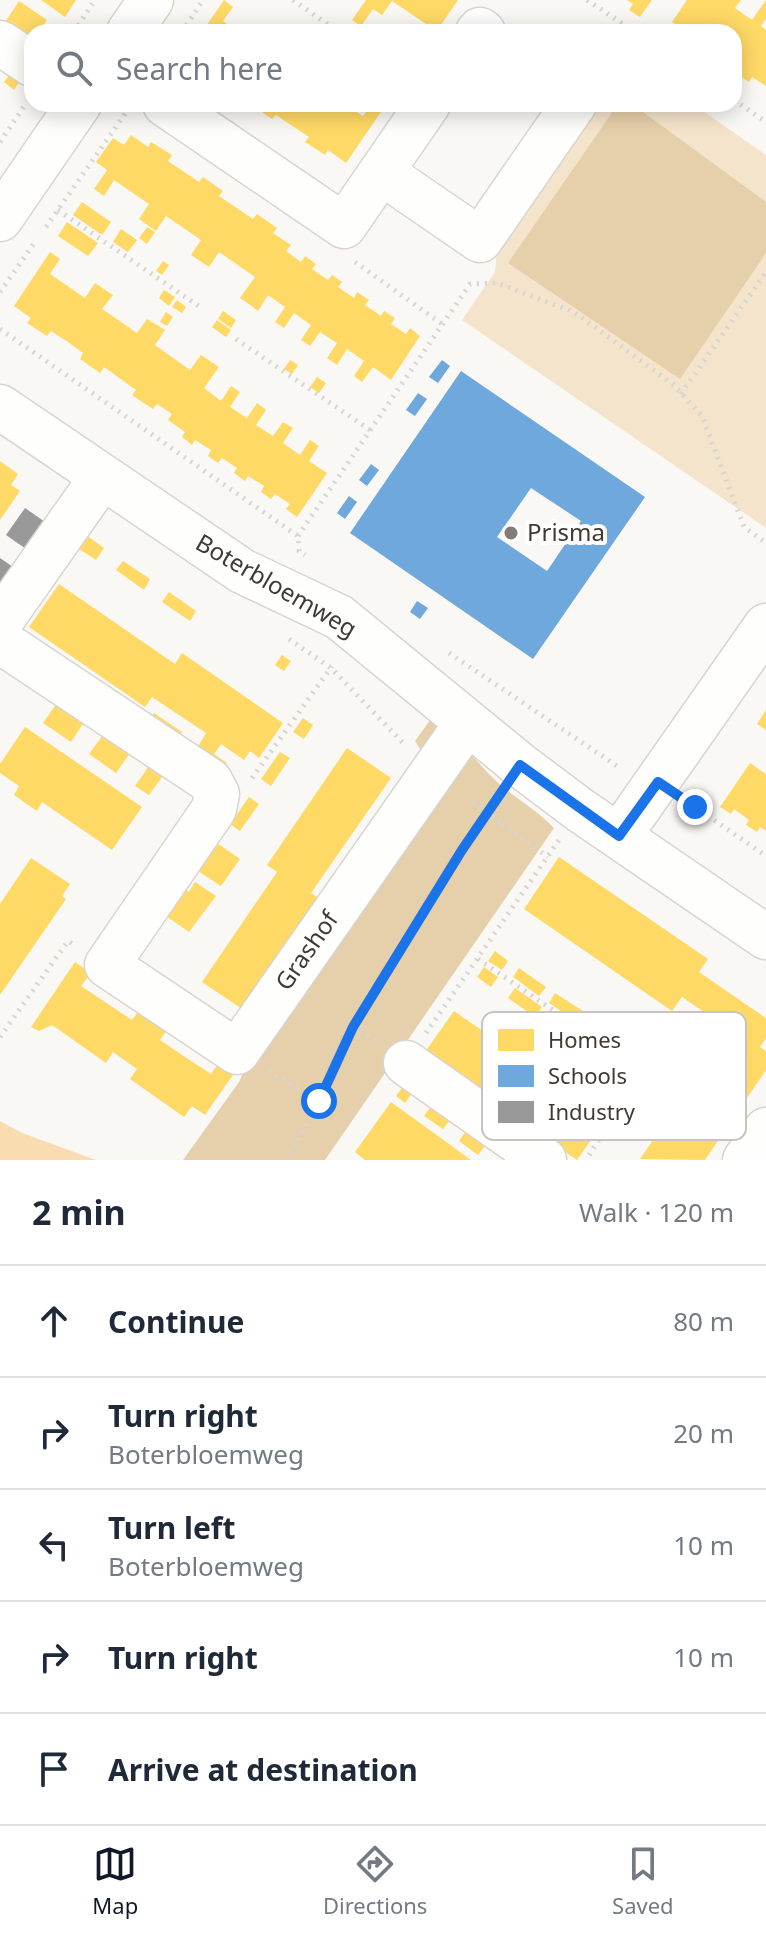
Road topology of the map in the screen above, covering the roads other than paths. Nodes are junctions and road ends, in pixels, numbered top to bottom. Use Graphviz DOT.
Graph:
graph roads {
  1 [pos="151,0"];
  2 [pos="134,24"];
  3 [pos="0,43"];
  4 [pos="24,59"];
  5 [pos="74,112"];
  6 [pos="177,112"];
  7 [pos="422,112"];
  8 [pos="568,112"];
  9 [pos="381,172"];
  10 [pos="0,219"];
  11 [pos="0,407"];
  12 [pos="102,477"];
  13 [pos="0,622"];
  14 [pos="766,626"];
  15 [pos="0,641"];
  16 [pos="467,723"];
  17 [pos="619,836"];
  18 [pos="766,937"];
  19 [pos="406,1063"];
  20 [pos="482,1116"];
  21 [pos="766,1130"];
  22 [pos="516,1140"];
  23 [pos="544,1160"];
  24 [pos="745,1160"];
  1 -- 2 [label="street"];
  3 -- 4 [label="street"];
  5 -- 10 [label="street"];
  6 -- 9 [label="street"];
  7 -- 9 [label="street"];
  8 -- 9 [label="street"];
  11 -- 12 [label="street, Boterbloemweg"];
  12 -- 13 [label="street"];
  12 -- 16 [label="street, Boterbloemweg"];
  14 -- 17 [label="street"];
  15 -- 16 [label="street, Grashof"];
  16 -- 17 [label="street, Boterbloemweg"];
  17 -- 18 [label="street, Boterbloemweg"];
  19 -- 20 [label="street"];
  21 -- 24 [label="street"];
  22 -- 23 [label="street"];
}
